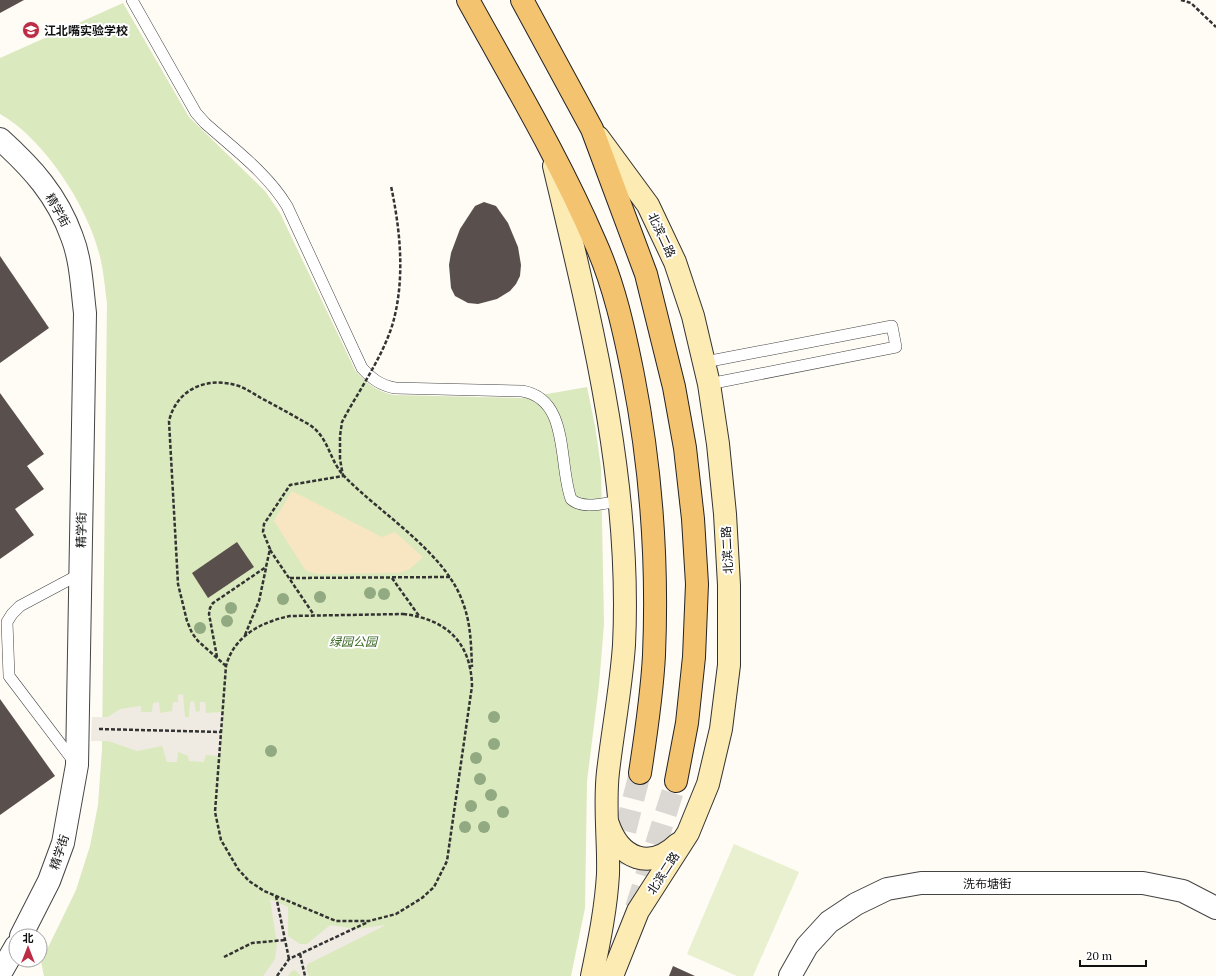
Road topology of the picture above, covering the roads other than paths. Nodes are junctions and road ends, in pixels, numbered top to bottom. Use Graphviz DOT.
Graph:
graph roads {
  1 [pos="132,0"];
  2 [pos="468,0"];
  3 [pos="522,0"];
  4 [pos="592,129"];
  5 [pos="0,139"];
  6 [pos="550,149"];
  7 [pos="705,362"];
  8 [pos="709,384"];
  9 [pos="620,501"];
  10 [pos="80,574"];
  11 [pos="76,765"];
  12 [pos="640,773"];
  13 [pos="676,781"];
  14 [pos="606,819"];
  15 [pos="688,833"];
  16 [pos="1216,908"];
  17 [pos="25,928"];
  18 [pos="8,960"];
  19 [pos="0,974"];
  20 [pos="592,976"];
  21 [pos="612,976"];
  22 [pos="790,976"];
  1 -- 9 [label="lane"];
  2 -- 6 [label="main road"];
  3 -- 4 [label="main road, 北滨二路"];
  4 -- 7 [label="street, 北滨二路"];
  4 -- 13 [label="main road, 北滨二路"];
  5 -- 10 [label="street, 精学街"];
  6 -- 9 [label="street"];
  6 -- 12 [label="main road"];
  7 -- 8 [label="street, 北滨二路"];
  7 -- 8 [label="lane"];
  8 -- 15 [label="street, 北滨二路"];
  9 -- 14 [label="street"];
  10 -- 11 [label="street, 精学街"];
  10 -- 11 [label="lane"];
  11 -- 17 [label="street, 精学街"];
  14 -- 15 [label="street"];
  14 -- 20 [label="street"];
  15 -- 21 [label="street, 北滨二路"];
  16 -- 22 [label="street, 洗布塘街"];
  18 -- 19 [label="street"];
}
